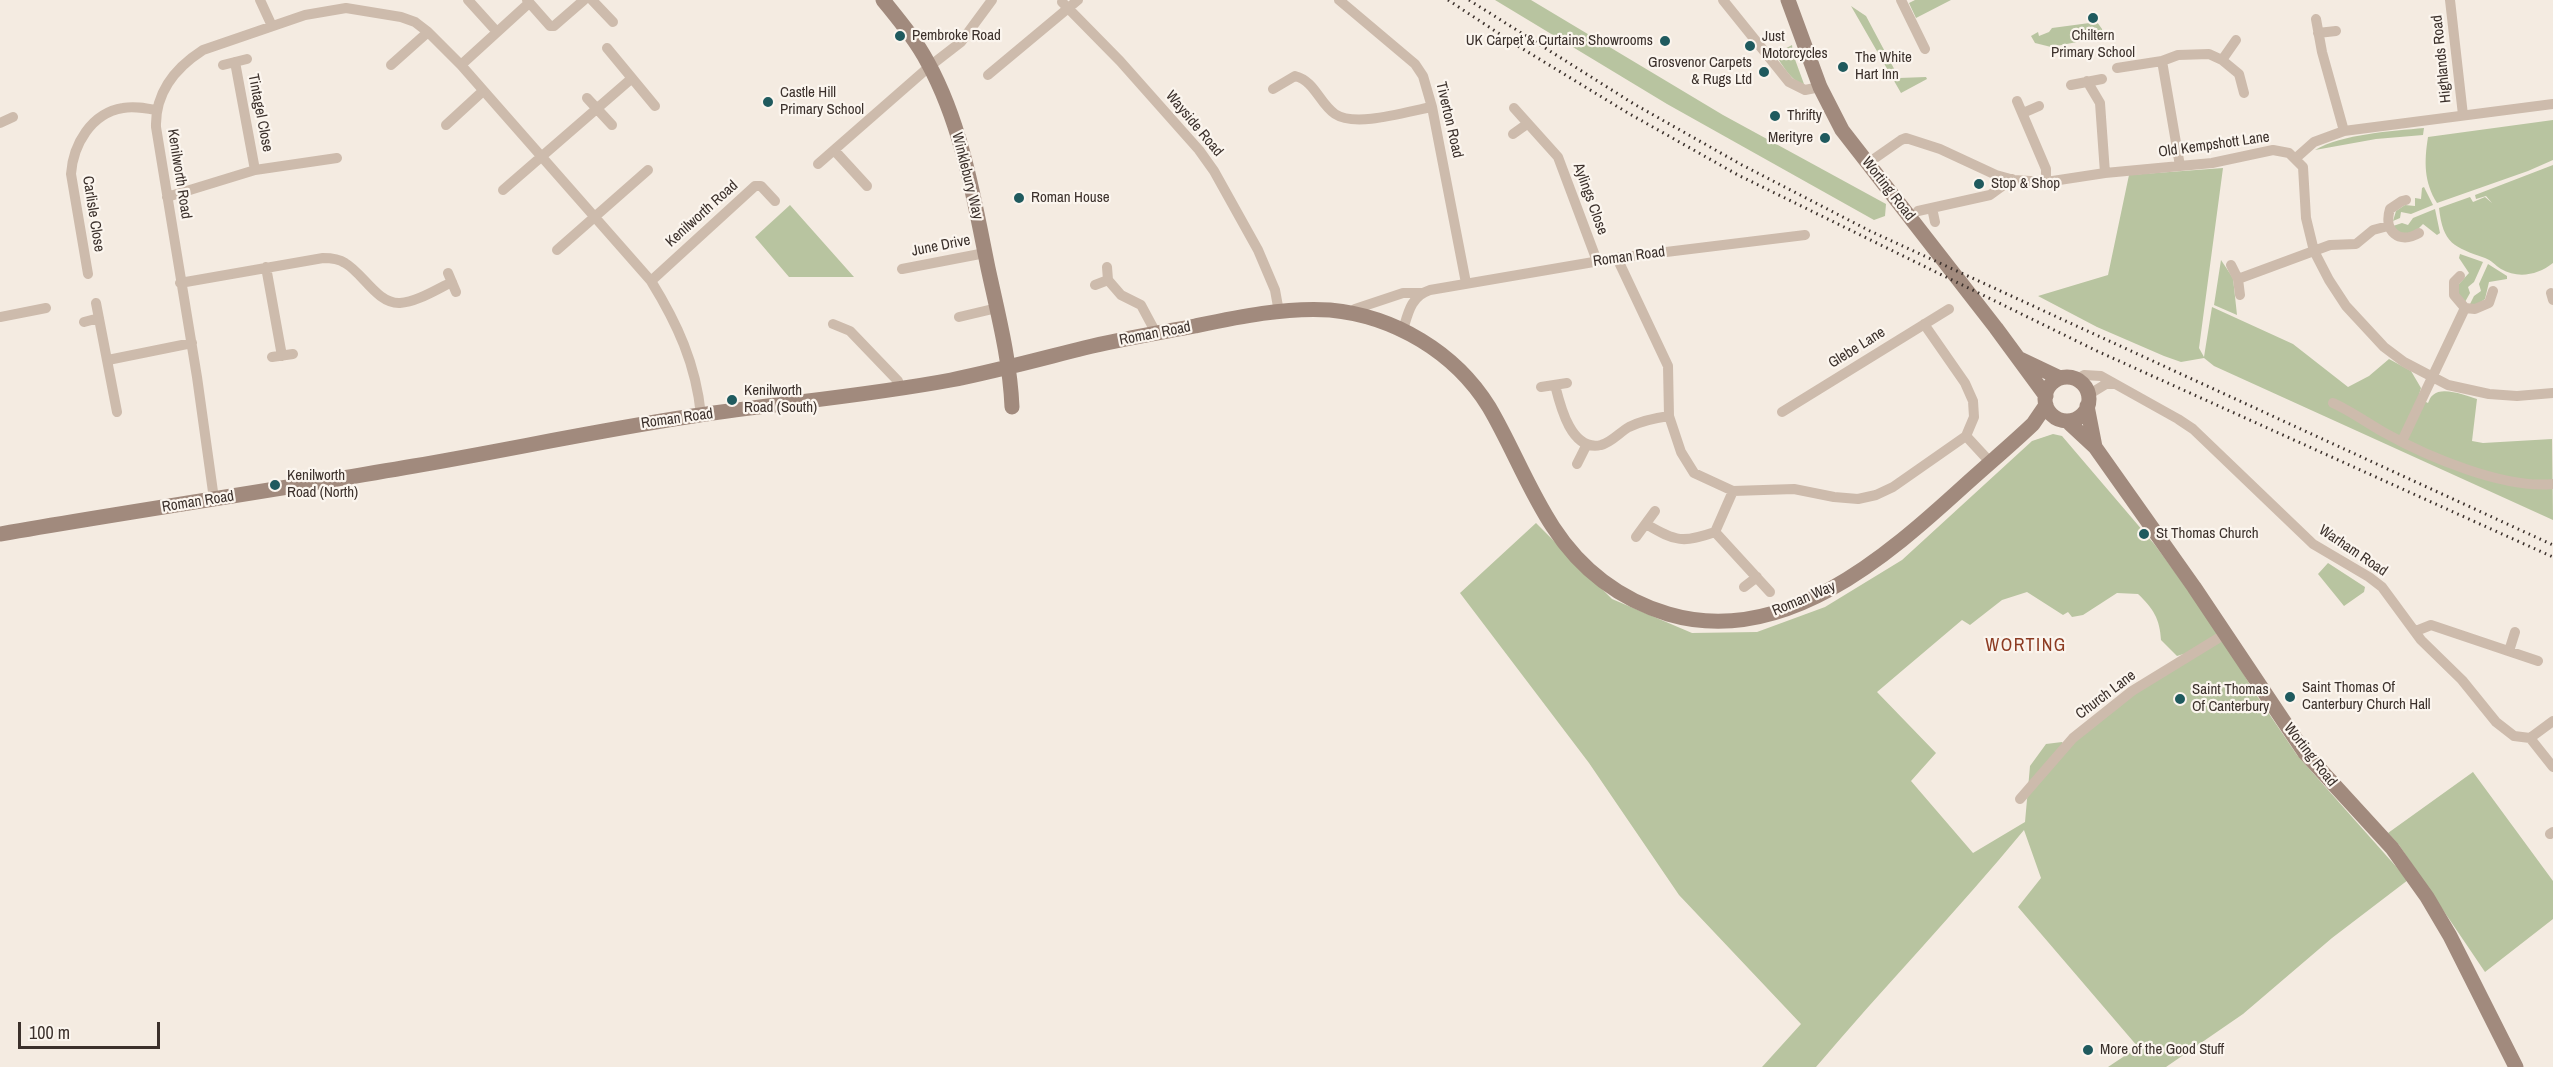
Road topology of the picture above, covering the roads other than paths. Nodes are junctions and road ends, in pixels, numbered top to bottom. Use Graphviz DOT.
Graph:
graph roads {
  1 [pos="260,0"];
  2 [pos="379,0"];
  3 [pos="468,0"];
  4 [pos="584,0"];
  5 [pos="592,0"];
  6 [pos="883,0"];
  7 [pos="992,0"];
  8 [pos="1078,0"];
  9 [pos="1340,0"];
  10 [pos="1723,0"];
  11 [pos="1788,0"];
  12 [pos="1901,0"];
  13 [pos="2450,0"];
  14 [pos="528,1"];
  15 [pos="1065,5"];
  16 [pos="377,12"];
  17 [pos="2316,19"];
  18 [pos="613,22"];
  19 [pos="272,26"];
  20 [pos="2336,31"];
  21 [pos="428,32"];
  22 [pos="497,32"];
  23 [pos="2318,33"];
  24 [pos="2236,40"];
  25 [pos="607,48"];
  26 [pos="1925,49"];
  27 [pos="247,59"];
  28 [pos="2162,60"];
  29 [pos="2222,60"];
  30 [pos="235,62"];
  31 [pos="223,65"];
  32 [pos="392,65"];
  33 [pos="461,65"];
  34 [pos="930,66"];
  35 [pos="2117,68"];
  36 [pos="988,75"];
  37 [pos="631,79"];
  38 [pos="2102,79"];
  39 [pos="2087,81"];
  40 [pos="2071,85"];
  41 [pos="1820,87"];
  42 [pos="1273,90"];
  43 [pos="483,91"];
  44 [pos="2244,93"];
  45 [pos="587,98"];
  46 [pos="2017,101"];
  47 [pos="2553,104"];
  48 [pos="655,106"];
  49 [pos="1432,106"];
  50 [pos="2039,106"];
  51 [pos="596,108"];
  52 [pos="1514,108"];
  53 [pos="156,110"];
  54 [pos="2023,113"];
  55 [pos="2463,115"];
  56 [pos="13,117"];
  57 [pos="0,123"];
  58 [pos="1527,124"];
  59 [pos="612,125"];
  60 [pos="446,126"];
  61 [pos="2344,131"];
  62 [pos="1513,134"];
  63 [pos="834,150"];
  64 [pos="334,155"];
  65 [pos="540,156"];
  66 [pos="2296,158"];
  67 [pos="1868,163"];
  68 [pos="818,164"];
  69 [pos="2180,166"];
  70 [pos="255,170"];
  71 [pos="648,170"];
  72 [pos="2105,173"];
  73 [pos="2012,179"];
  74 [pos="2046,182"];
  75 [pos="867,186"];
  76 [pos="503,190"];
  77 [pos="167,197"];
  78 [pos="2406,200"];
  79 [pos="1932,208"];
  80 [pos="765,209"];
  81 [pos="1918,211"];
  82 [pos="595,216"];
  83 [pos="1935,222"];
  84 [pos="2388,226"];
  85 [pos="2419,233"];
  86 [pos="1805,235"];
  87 [pos="557,250"];
  88 [pos="2314,250"];
  89 [pos="985,253"];
  90 [pos="1617,258"];
  91 [pos="1598,261"];
  92 [pos="2230,265"];
  93 [pos="266,267"];
  94 [pos="1107,267"];
  95 [pos="902,269"];
  96 [pos="88,274"];
  97 [pos="2460,276"];
  98 [pos="2238,279"];
  99 [pos="1108,280"];
  100 [pos="651,281"];
  101 [pos="452,282"];
  102 [pos="180,283"];
  103 [pos="1466,283"];
  104 [pos="1095,285"];
  105 [pos="2493,291"];
  106 [pos="1422,292"];
  107 [pos="2240,294"];
  108 [pos="96,303"];
  109 [pos="46,308"];
  110 [pos="997,308"];
  111 [pos="2465,308"];
  112 [pos="1949,309"];
  113 [pos="1279,312"];
  114 [pos="1353,314"];
  115 [pos="0,317"];
  116 [pos="959,317"];
  117 [pos="99,318"];
  118 [pos="84,322"];
  119 [pos="833,324"];
  120 [pos="1924,324"];
  121 [pos="1403,330"];
  122 [pos="1156,333"];
  123 [pos="192,343"];
  124 [pos="282,356"];
  125 [pos="2020,359"];
  126 [pos="108,360"];
  127 [pos="1010,367"];
  128 [pos="2433,377"];
  129 [pos="2060,378"];
  130 [pos="2075,380"];
  131 [pos="1567,382"];
  132 [pos="2112,384"];
  133 [pos="1555,385"];
  134 [pos="1541,387"];
  135 [pos="900,388"];
  136 [pos="2553,393"];
  137 [pos="2088,401"];
  138 [pos="2333,403"];
  139 [pos="1012,407"];
  140 [pos="2053,409"];
  141 [pos="117,412"];
  142 [pos="1782,412"];
  143 [pos="701,415"];
  144 [pos="1669,416"];
  145 [pos="1966,436"];
  146 [pos="2402,441"];
  147 [pos="1587,444"];
  148 [pos="2095,447"];
  149 [pos="1990,462"];
  150 [pos="1576,464"];
  151 [pos="2553,484"];
  152 [pos="1733,491"];
  153 [pos="214,499"];
  154 [pos="1654,511"];
  155 [pos="1646,524"];
  156 [pos="1715,532"];
  157 [pos="0,534"];
  158 [pos="1636,537"];
  159 [pos="1757,577"];
  160 [pos="1744,587"];
  161 [pos="1770,592"];
  162 [pos="2415,631"];
  163 [pos="2515,632"];
  164 [pos="2225,634"];
  165 [pos="2509,651"];
  166 [pos="2538,661"];
  167 [pos="2553,721"];
  168 [pos="2530,738"];
  169 [pos="2553,767"];
  170 [pos="2020,799"];
  171 [pos="2516,1067"];
  1 -- 19 [label="street"];
  2 -- 16 [label="street"];
  3 -- 22 [label="street"];
  4 -- 14 [label="street"];
  5 -- 18 [label="street"];
  6 -- 34 [label="street, Winklebury Way"];
  7 -- 34 [label="street"];
  8 -- 15 [label="street"];
  9 -- 49 [label="street, Tiverton Road"];
  10 -- 41 [label="street"];
  11 -- 41 [label="street, Worting Road"];
  12 -- 26 [label="street"];
  13 -- 55 [label="street, Highlands Road"];
  14 -- 22 [label="street"];
  15 -- 36 [label="street"];
  15 -- 113 [label="street, Wayside Road"];
  16 -- 19 [label="street, Kenilworth Road"];
  16 -- 21 [label="street, Kenilworth Road"];
  17 -- 23 [label="street"];
  19 -- 53 [label="street, Kenilworth Road"];
  20 -- 23 [label="street"];
  21 -- 32 [label="street"];
  21 -- 33 [label="street, Kenilworth Road"];
  22 -- 33 [label="street"];
  23 -- 61 [label="street"];
  24 -- 29 [label="street"];
  25 -- 37 [label="street"];
  27 -- 30 [label="street, Tintagel Close"];
  28 -- 29 [label="street"];
  28 -- 35 [label="street"];
  28 -- 69 [label="street"];
  29 -- 44 [label="street"];
  30 -- 31 [label="street, Tintagel Close"];
  30 -- 70 [label="street, Tintagel Close"];
  33 -- 43 [label="street, Kenilworth Road"];
  34 -- 63 [label="street"];
  34 -- 89 [label="street, Winklebury Way"];
  37 -- 48 [label="street"];
  37 -- 51 [label="street"];
  38 -- 39 [label="street"];
  39 -- 40 [label="street"];
  39 -- 72 [label="street"];
  41 -- 67 [label="street, Worting Road"];
  42 -- 49 [label="street"];
  43 -- 60 [label="street"];
  43 -- 65 [label="street, Kenilworth Road"];
  45 -- 51 [label="street"];
  46 -- 54 [label="street"];
  47 -- 55 [label="street"];
  49 -- 103 [label="street, Tiverton Road"];
  50 -- 54 [label="street"];
  51 -- 59 [label="street"];
  51 -- 65 [label="street"];
  52 -- 58 [label="street, Aylings Close"];
  53 -- 77 [label="street, Kenilworth Road"];
  53 -- 96 [label="street, Carlisle Close"];
  54 -- 74 [label="street"];
  55 -- 61 [label="street"];
  56 -- 57 [label="street"];
  58 -- 62 [label="street"];
  58 -- 91 [label="street, Aylings Close"];
  61 -- 66 [label="street"];
  63 -- 68 [label="street"];
  63 -- 75 [label="street"];
  64 -- 70 [label="street, Tintagel Close"];
  65 -- 76 [label="street"];
  65 -- 82 [label="street, Kenilworth Road"];
  66 -- 69 [label="street, Old Kempshott Lane"];
  66 -- 88 [label="street"];
  67 -- 73 [label="street, Old Kempshott Lane"];
  67 -- 125 [label="street, Worting Road"];
  69 -- 72 [label="street, Old Kempshott Lane"];
  70 -- 77 [label="street, Tintagel Close"];
  71 -- 82 [label="street"];
  72 -- 74 [label="street, Old Kempshott Lane"];
  73 -- 74 [label="street, Old Kempshott Lane"];
  73 -- 79 [label="street"];
  77 -- 102 [label="street, Kenilworth Road"];
  78 -- 84 [label="street"];
  79 -- 81 [label="street"];
  79 -- 83 [label="street"];
  80 -- 100 [label="street, Kenilworth Road"];
  82 -- 87 [label="street"];
  82 -- 100 [label="street, Kenilworth Road"];
  84 -- 85 [label="street"];
  84 -- 88 [label="street"];
  86 -- 90 [label="street, Roman Road"];
  88 -- 98 [label="street"];
  88 -- 128 [label="street"];
  89 -- 95 [label="street, June Drive"];
  89 -- 110 [label="street, Winklebury Way"];
  90 -- 91 [label="street, Roman Road"];
  90 -- 144 [label="street"];
  91 -- 103 [label="street, Roman Road"];
  92 -- 98 [label="street"];
  93 -- 101 [label="street"];
  93 -- 102 [label="street"];
  93 -- 124 [label="street"];
  94 -- 99 [label="street"];
  97 -- 111 [label="street"];
  98 -- 107 [label="street"];
  99 -- 104 [label="street"];
  99 -- 122 [label="street"];
  100 -- 143 [label="street, Kenilworth Road"];
  102 -- 123 [label="street, Kenilworth Road"];
  103 -- 106 [label="street, Roman Road"];
  105 -- 111 [label="street"];
  106 -- 114 [label="street, Roman Road"];
  106 -- 121 [label="street"];
  108 -- 117 [label="street"];
  109 -- 115 [label="street"];
  110 -- 116 [label="street"];
  110 -- 127 [label="street, Winklebury Way"];
  111 -- 128 [label="street"];
  112 -- 120 [label="street, Glebe Lane"];
  113 -- 114 [label="street, Roman Road"];
  113 -- 122 [label="street, Roman Road"];
  114 -- 121 [label="street, Roman Road"];
  117 -- 118 [label="street"];
  117 -- 126 [label="street"];
  119 -- 135 [label="street"];
  120 -- 142 [label="street, Glebe Lane"];
  120 -- 145 [label="street"];
  121 -- 149 [label="street, Roman Way"];
  122 -- 127 [label="street, Roman Road"];
  123 -- 126 [label="street"];
  123 -- 153 [label="street, Kenilworth Road"];
  125 -- 129 [label="street, Worting Road"];
  125 -- 140 [label="street, Worting Road"];
  126 -- 141 [label="street"];
  127 -- 135 [label="street, Roman Road"];
  127 -- 139 [label="street, Winklebury Way"];
  128 -- 136 [label="street"];
  128 -- 146 [label="street"];
  129 -- 130 [label="street"];
  129 -- 140 [label="street"];
  130 -- 132 [label="street, Warham Road"];
  130 -- 137 [label="street"];
  131 -- 133 [label="street"];
  132 -- 137 [label="street"];
  132 -- 162 [label="street, Warham Road"];
  133 -- 134 [label="street"];
  133 -- 147 [label="street"];
  135 -- 143 [label="street, Roman Road"];
  137 -- 140 [label="street"];
  137 -- 148 [label="street, Worting Road"];
  138 -- 146 [label="street"];
  140 -- 148 [label="street, Worting Road"];
  140 -- 149 [label="street, Roman Way"];
  143 -- 153 [label="street, Roman Road"];
  144 -- 147 [label="street"];
  144 -- 152 [label="street"];
  145 -- 149 [label="street"];
  145 -- 152 [label="street"];
  146 -- 151 [label="street"];
  147 -- 150 [label="street"];
  148 -- 164 [label="street, Worting Road"];
  152 -- 156 [label="street"];
  153 -- 157 [label="street, Roman Road"];
  154 -- 155 [label="street"];
  155 -- 156 [label="street"];
  155 -- 158 [label="street"];
  156 -- 159 [label="street"];
  159 -- 160 [label="street"];
  159 -- 161 [label="street"];
  162 -- 165 [label="street"];
  162 -- 168 [label="street, Warham Road"];
  163 -- 165 [label="street"];
  164 -- 170 [label="street, Church Lane"];
  164 -- 171 [label="street, Worting Road"];
  165 -- 166 [label="street"];
  167 -- 168 [label="street"];
  168 -- 169 [label="street"];
}
